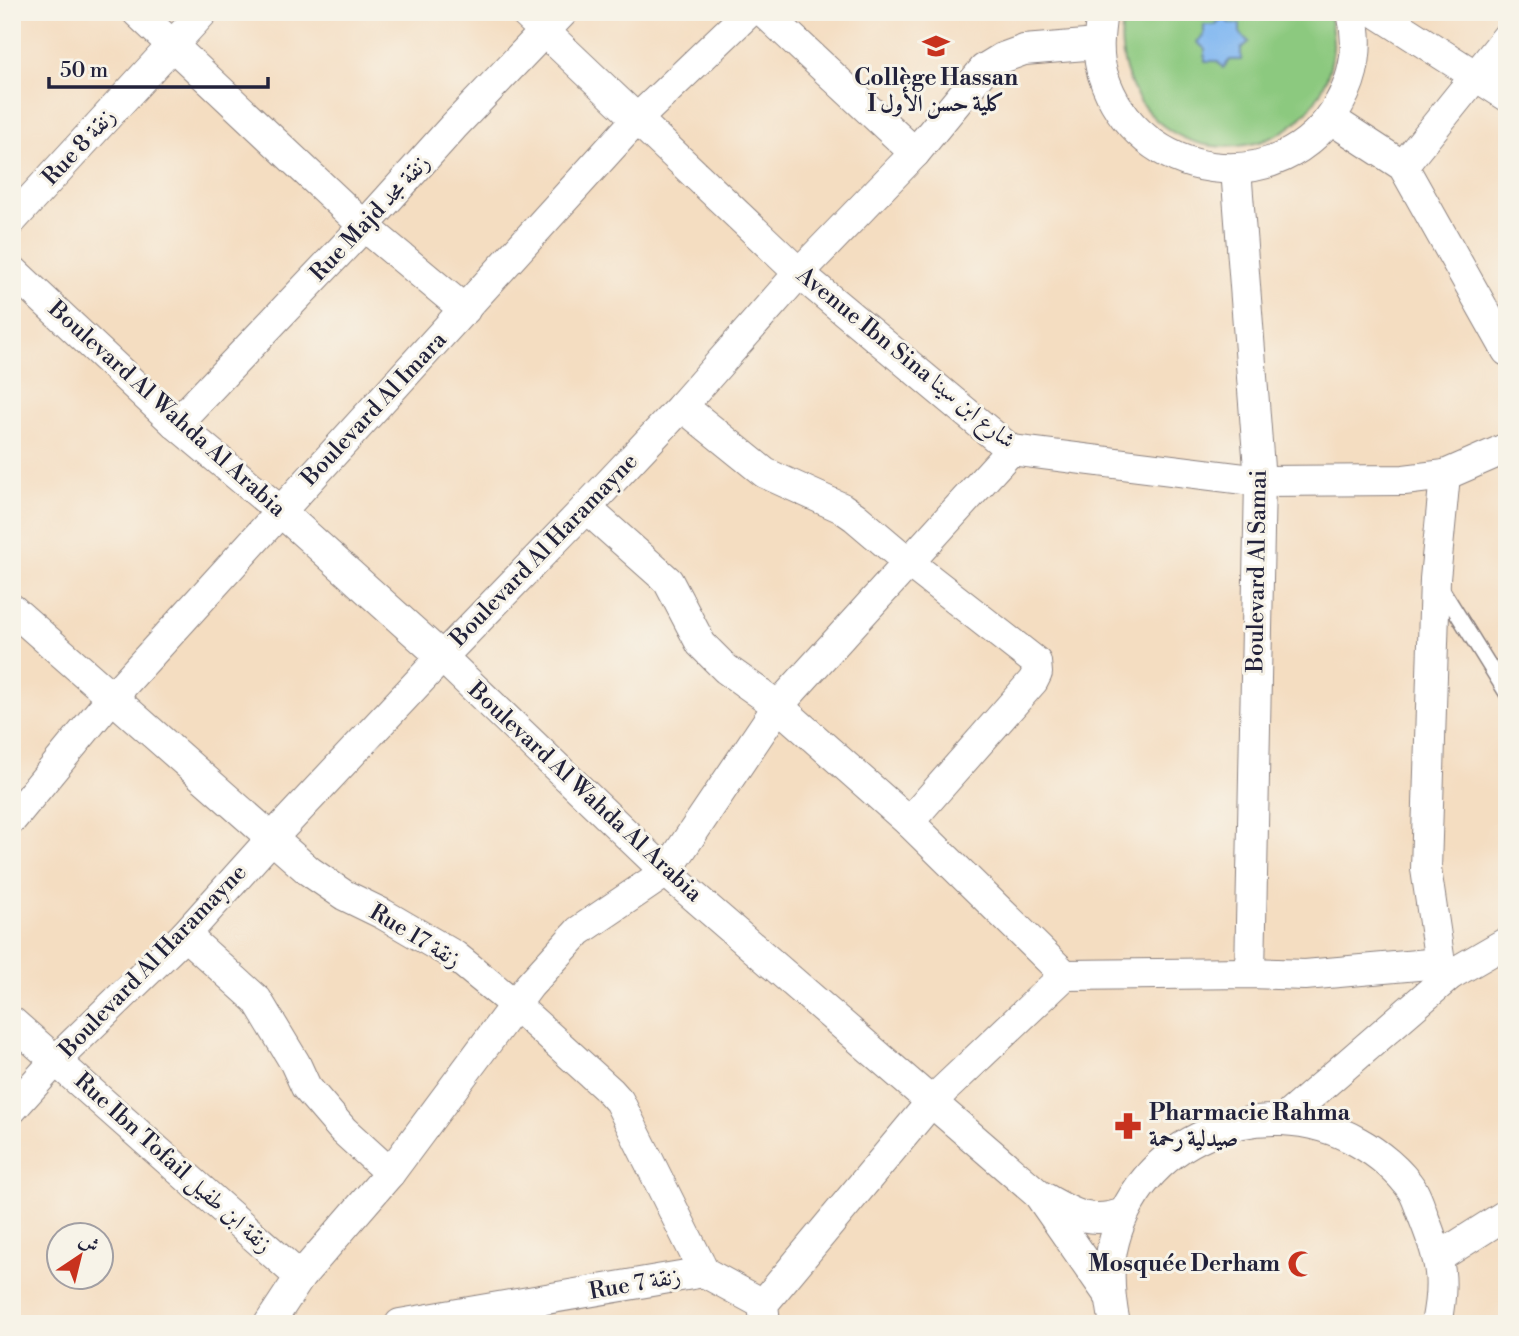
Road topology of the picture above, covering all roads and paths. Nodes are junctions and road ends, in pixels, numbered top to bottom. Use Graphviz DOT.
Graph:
graph roads {
  1 [pos="137,12"];
  2 [pos="203,12"];
  3 [pos="749,12"];
  4 [pos="764,12"];
  5 [pos="1101,12"];
  6 [pos="1352,12"];
  7 [pos="1376,12"];
  8 [pos="544,19"];
  9 [pos="1507,37"];
  10 [pos="1098,44"];
  11 [pos="173,45"];
  12 [pos="1477,75"];
  13 [pos="1507,96"];
  14 [pos="637,119"];
  15 [pos="1331,119"];
  16 [pos="915,153"];
  17 [pos="1403,166"];
  18 [pos="1236,169"];
  19 [pos="12,220"];
  20 [pos="365,226"];
  21 [pos="12,270"];
  22 [pos="799,273"];
  23 [pos="466,310"];
  24 [pos="1507,351"];
  25 [pos="681,406"];
  26 [pos="176,424"];
  27 [pos="1507,448"];
  28 [pos="1010,450"];
  29 [pos="1445,475"];
  30 [pos="1260,481"];
  31 [pos="586,508"];
  32 [pos="280,511"];
  33 [pos="908,562"];
  34 [pos="1435,579"];
  35 [pos="12,609"];
  36 [pos="442,657"];
  37 [pos="1507,694"];
  38 [pos="113,696"];
  39 [pos="778,706"];
  40 [pos="16,804"];
  41 [pos="909,822"];
  42 [pos="272,838"];
  43 [pos="666,872"];
  44 [pos="186,935"];
  45 [pos="1507,942"];
  46 [pos="1445,969"];
  47 [pos="1250,973"];
  48 [pos="1065,975"];
  49 [pos="515,1004"];
  50 [pos="12,1022"];
  51 [pos="57,1059"];
  52 [pos="932,1101"];
  53 [pos="12,1109"];
  54 [pos="1284,1119"];
  55 [pos="390,1173"];
  56 [pos="1039,1195"];
  57 [pos="1124,1213"];
  58 [pos="1507,1214"];
  59 [pos="1439,1257"];
  60 [pos="705,1272"];
  61 [pos="300,1277"];
  62 [pos="1108,1294"];
  63 [pos="764,1314"];
  64 [pos="269,1324"];
  65 [pos="400,1324"];
  66 [pos="1115,1324"];
  67 [pos="1436,1324"];
  1 -- 11 [label="street"];
  2 -- 11 [label="street, Rue 8 زنقة"];
  3 -- 14 [label="street, Boulevard Al Imara"];
  4 -- 16 [label="street"];
  5 -- 10 [label="street"];
  6 -- 15 [label="street"];
  7 -- 12 [label="street"];
  8 -- 14 [label="street, Avenue Ibn Sina شارع ابن سينا"];
  8 -- 20 [label="street, Rue Majd زنقة مجد"];
  9 -- 12 [label="street"];
  10 -- 16 [label="street, Boulevard Al Haramayne"];
  10 -- 18 [label="street"];
  11 -- 19 [label="street, Rue 8 زنقة"];
  11 -- 20 [label="street"];
  12 -- 13 [label="street"];
  12 -- 17 [label="street"];
  14 -- 22 [label="street, Avenue Ibn Sina شارع ابن سينا"];
  14 -- 23 [label="street, Boulevard Al Imara"];
  15 -- 17 [label="street"];
  15 -- 18 [label="street"];
  16 -- 22 [label="street, Boulevard Al Haramayne"];
  17 -- 24 [label="street"];
  18 -- 30 [label="street, Boulevard Al Samai"];
  20 -- 23 [label="street"];
  20 -- 26 [label="street, Rue Majd زنقة مجد"];
  21 -- 26 [label="street, Boulevard Al Wahda Al Arabia"];
  22 -- 25 [label="street, Boulevard Al Haramayne"];
  22 -- 28 [label="street, Avenue Ibn Sina شارع ابن سينا"];
  23 -- 32 [label="street, Boulevard Al Imara"];
  25 -- 31 [label="street, Boulevard Al Haramayne"];
  25 -- 33 [label="street"];
  26 -- 32 [label="street, Boulevard Al Wahda Al Arabia"];
  27 -- 29 [label="street, Avenue Ibn Sina شارع ابن سينا"];
  28 -- 30 [label="street, Avenue Ibn Sina شارع ابن سينا"];
  28 -- 33 [label="street"];
  29 -- 30 [label="street, Avenue Ibn Sina شارع ابن سينا"];
  29 -- 34 [label="street"];
  30 -- 47 [label="street, Boulevard Al Samai"];
  31 -- 36 [label="street, Boulevard Al Haramayne"];
  31 -- 39 [label="street"];
  32 -- 36 [label="street, Boulevard Al Wahda Al Arabia"];
  32 -- 38 [label="street, Boulevard Al Imara"];
  33 -- 39 [label="street"];
  33 -- 41 [label="street"];
  34 -- 37 [label="lane"];
  34 -- 46 [label="street"];
  35 -- 38 [label="street, Rue 17 زنقة"];
  36 -- 42 [label="street, Boulevard Al Haramayne"];
  36 -- 43 [label="street, Boulevard Al Wahda Al Arabia"];
  38 -- 40 [label="street, Boulevard Al Imara"];
  38 -- 42 [label="street, Rue 17 زنقة"];
  39 -- 41 [label="street"];
  39 -- 43 [label="street"];
  41 -- 48 [label="street"];
  42 -- 44 [label="street, Boulevard Al Haramayne"];
  42 -- 49 [label="street, Rue 17 زنقة"];
  43 -- 49 [label="street"];
  43 -- 52 [label="street, Boulevard Al Wahda Al Arabia"];
  44 -- 51 [label="street, Boulevard Al Haramayne"];
  44 -- 55 [label="street"];
  45 -- 46 [label="street"];
  46 -- 47 [label="street"];
  46 -- 54 [label="street"];
  47 -- 48 [label="street"];
  48 -- 52 [label="street"];
  49 -- 55 [label="street"];
  49 -- 60 [label="street, Rue 17 زنقة"];
  50 -- 51 [label="street, Rue Ibn Tofail زنقة ابن طفيل"];
  51 -- 53 [label="street, Boulevard Al Haramayne"];
  51 -- 61 [label="street, Rue Ibn Tofail زنقة ابن طفيل"];
  52 -- 56 [label="street, Boulevard Al Wahda Al Arabia"];
  52 -- 63 [label="street"];
  54 -- 57 [label="street"];
  54 -- 59 [label="street"];
  55 -- 61 [label="street"];
  56 -- 57 [label="street, Boulevard Al Wahda Al Arabia"];
  56 -- 62 [label="street, Boulevard Al Wahda Al Arabia"];
  57 -- 62 [label="street"];
  58 -- 59 [label="street"];
  59 -- 67 [label="street"];
  60 -- 63 [label="street"];
  60 -- 65 [label="street, Rue 7 زنقة"];
  61 -- 64 [label="street"];
  62 -- 66 [label="street"];
}
